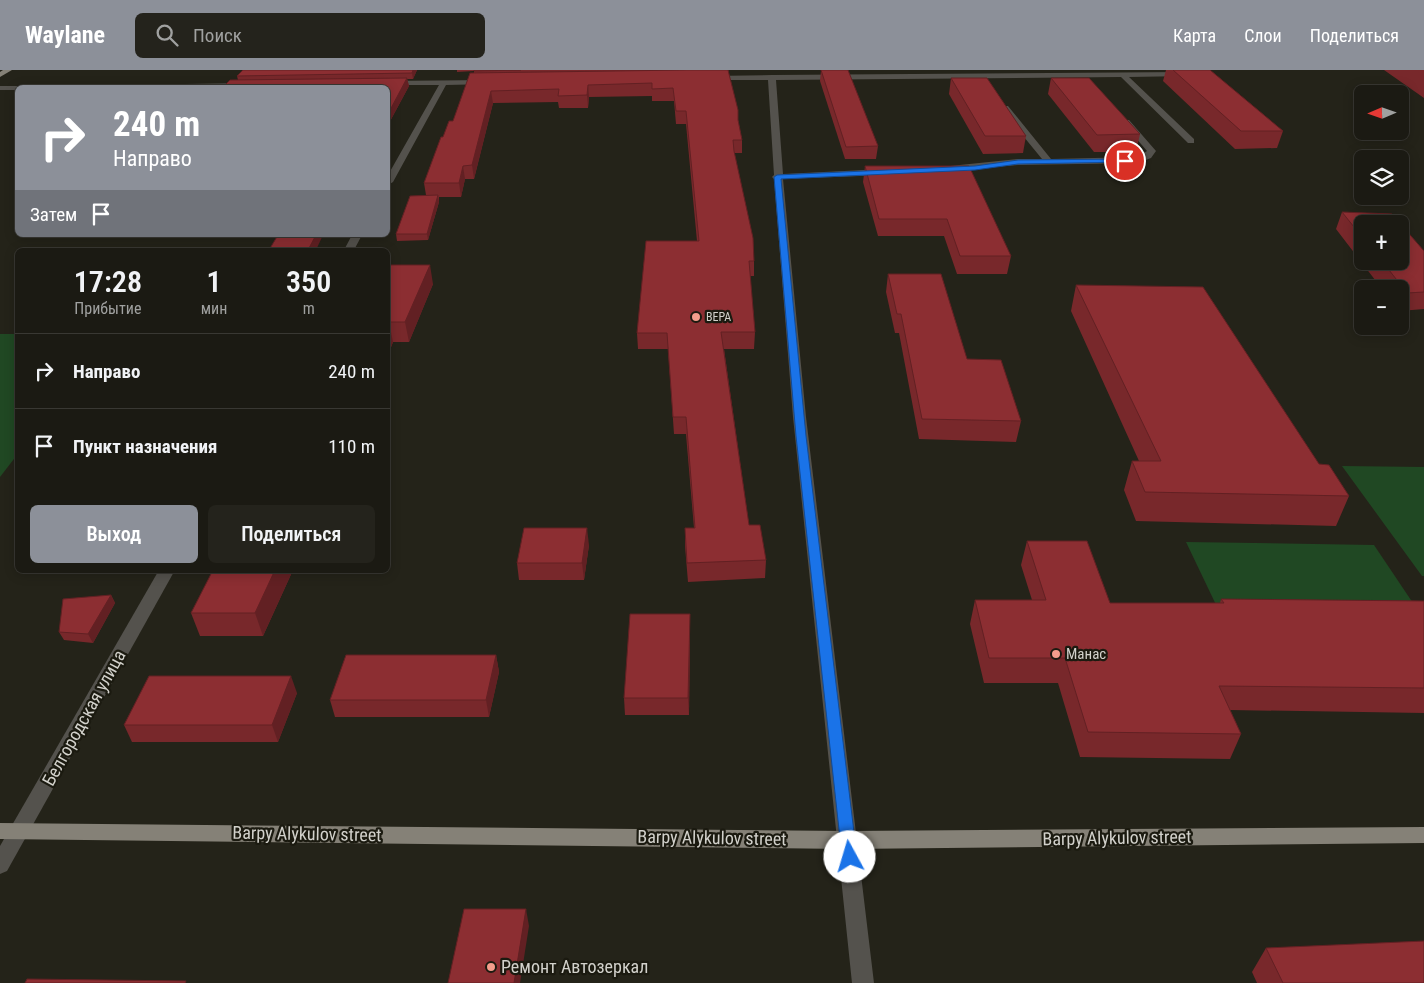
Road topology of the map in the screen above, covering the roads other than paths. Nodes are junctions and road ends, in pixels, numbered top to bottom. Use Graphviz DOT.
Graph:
graph roads {
  1 [pos="8,70"];
  2 [pos="1189,74"];
  3 [pos="0,75"];
  4 [pos="1124,75"];
  5 [pos="980,76"];
  6 [pos="772,77"];
  7 [pos="702,78"];
  8 [pos="444,82"];
  9 [pos="494,82"];
  10 [pos="376,83"];
  11 [pos="986,84"];
  12 [pos="0,88"];
  13 [pos="15,88"];
  14 [pos="998,99"];
  15 [pos="1120,116"];
  16 [pos="1191,141"];
  17 [pos="1048,161"];
  18 [pos="936,170"];
  19 [pos="897,172"];
  20 [pos="777,177"];
  21 [pos="390,178"];
  22 [pos="165,573"];
  23 [pos="0,831"];
  24 [pos="20,831"];
  25 [pos="1424,835"];
  26 [pos="848,840"];
  27 [pos="0,865"];
  28 [pos="863,983"];
  1 -- 3 [label="main road"];
  2 -- 4 [label="street"];
  4 -- 5 [label="street"];
  4 -- 16 [label="street"];
  5 -- 6 [label="street"];
  5 -- 11 [label="street"];
  6 -- 7 [label="street"];
  6 -- 20 [label="street"];
  8 -- 9 [label="street"];
  8 -- 10 [label="street"];
  8 -- 21 [label="street"];
  12 -- 13 [label="street"];
  14 -- 17 [label="street"];
  15 -- 17 [label="street"];
  17 -- 18 [label="street"];
  19 -- 20 [label="street"];
  20 -- 26 [label="street"];
  22 -- 24 [label="street, Белгородская улица"];
  23 -- 24 [label="main road, Barpy Alykulov street"];
  24 -- 26 [label="main road, Barpy Alykulov street"];
  24 -- 27 [label="street, Белгородская улица"];
  25 -- 26 [label="main road, Barpy Alykulov street"];
  26 -- 28 [label="street"];
}
